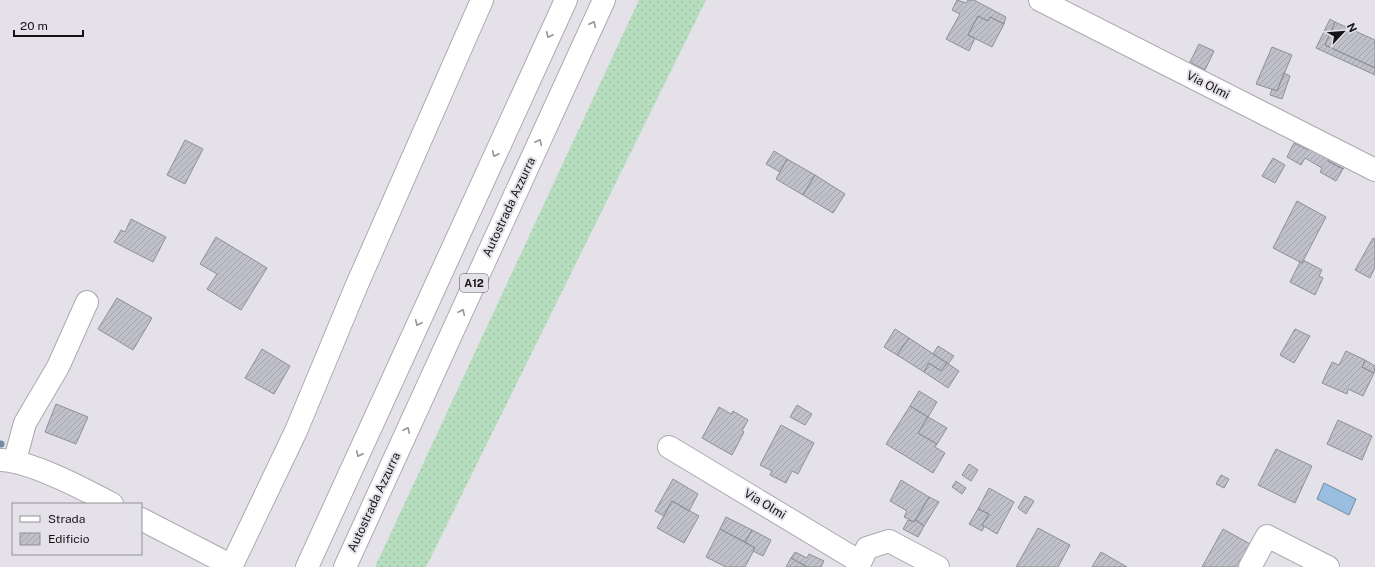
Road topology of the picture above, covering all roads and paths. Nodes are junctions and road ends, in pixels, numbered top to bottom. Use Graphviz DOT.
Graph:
graph roads {
  1 [pos="482,0"];
  2 [pos="566,0"];
  3 [pos="604,0"];
  4 [pos="1040,0"];
  5 [pos="1375,170"];
  6 [pos="87,302"];
  7 [pos="669,447"];
  8 [pos="7,460"];
  9 [pos="110,503"];
  10 [pos="142,520"];
  11 [pos="859,565"];
  12 [pos="232,566"];
  13 [pos="307,567"];
  14 [pos="345,567"];
  15 [pos="938,567"];
  16 [pos="1250,567"];
  17 [pos="1328,567"];
  1 -- 12 [label="main road"];
  2 -- 13 [label="main road, A12, one-way"];
  14 -- 3 [label="main road, Autostrada Azzurra / A12, one-way"];
  4 -- 5 [label="main road, Via Olmi"];
  6 -- 8 [label="main road"];
  7 -- 11 [label="main road, Via Olmi"];
  8 -- 9 [label="main road"];
  10 -- 12 [label="main road"];
  11 -- 15 [label="main road, Via Olmi"];
  16 -- 17 [label="main road"];
}
